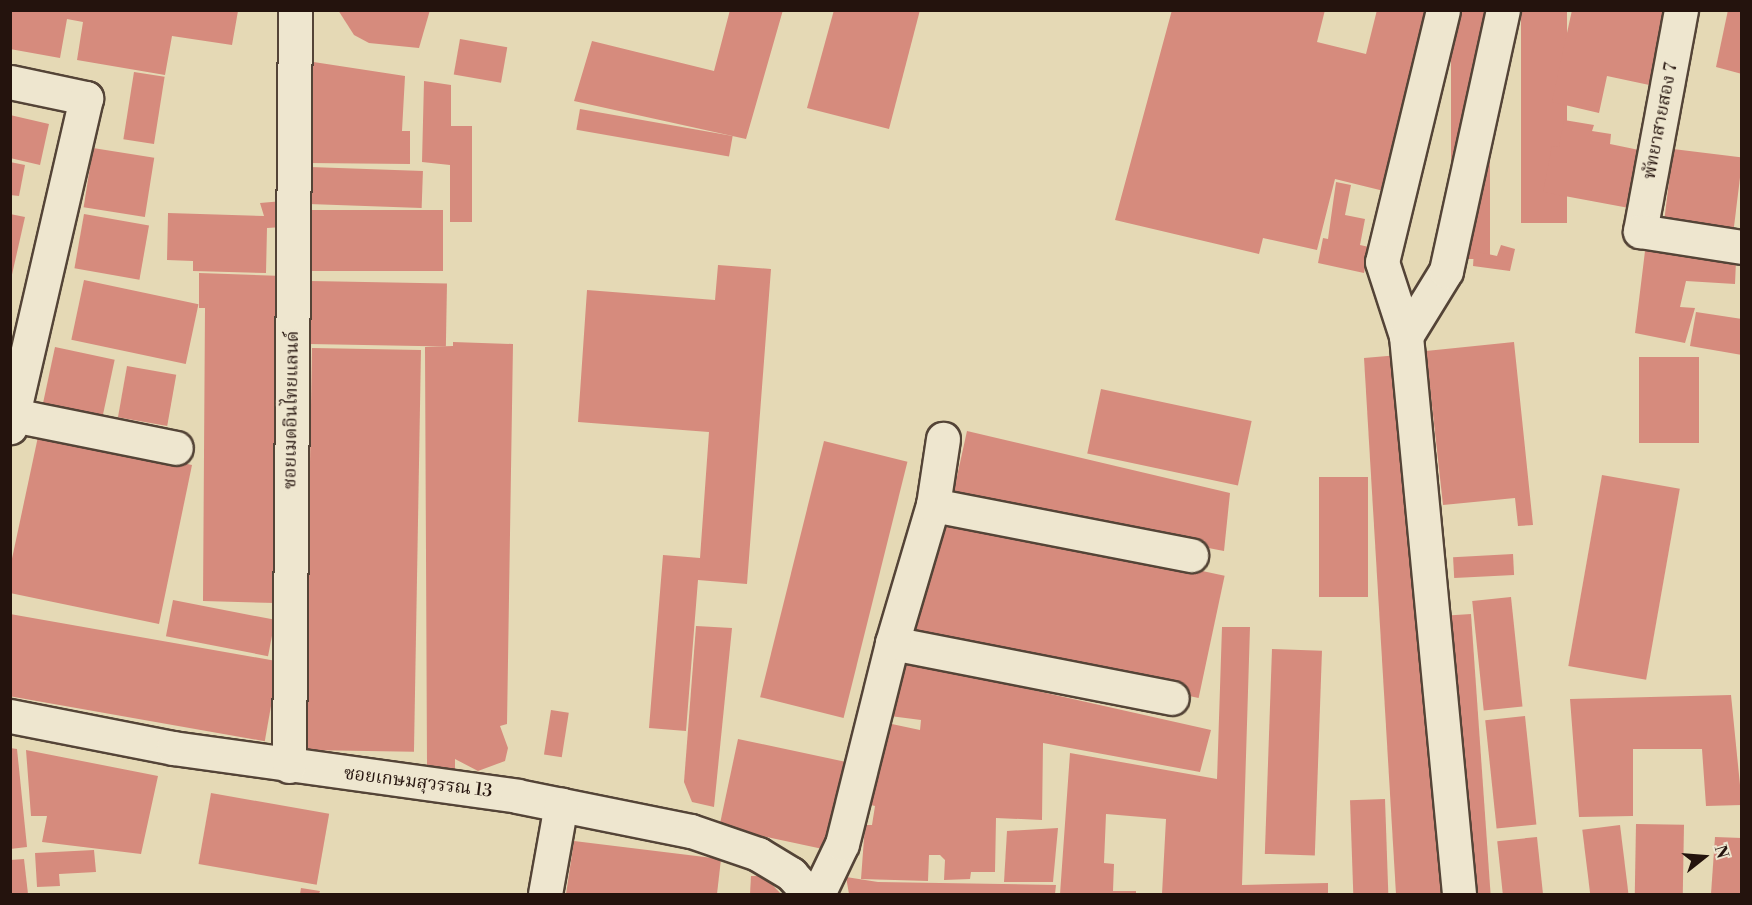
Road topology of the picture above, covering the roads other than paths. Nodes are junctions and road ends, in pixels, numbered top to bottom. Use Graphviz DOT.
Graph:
graph roads {
  1 [pos="295,10"];
  2 [pos="1443,10"];
  3 [pos="1503,10"];
  4 [pos="1681,10"];
  5 [pos="10,82"];
  6 [pos="1742,247"];
  7 [pos="1382,262"];
  8 [pos="1446,271"];
  9 [pos="1406,336"];
  10 [pos="12,421"];
  11 [pos="943,439"];
  12 [pos="176,448"];
  13 [pos="933,505"];
  14 [pos="1191,555"];
  15 [pos="891,643"];
  16 [pos="1172,698"];
  17 [pos="10,716"];
  18 [pos="289,766"];
  19 [pos="561,804"];
  20 [pos="545,894"];
  21 [pos="809,894"];
  22 [pos="818,894"];
  23 [pos="1459,894"];
  1 -- 18 [label="street, ซอยเมดอินไทยแลนด์"];
  2 -- 7 [label="street"];
  3 -- 8 [label="street"];
  4 -- 6 [label="street, พัทยาสายสอง 7"];
  5 -- 10 [label="street"];
  7 -- 8 [label="street"];
  7 -- 9 [label="street"];
  8 -- 9 [label="street"];
  9 -- 23 [label="street"];
  10 -- 12 [label="street"];
  11 -- 13 [label="street"];
  13 -- 14 [label="street"];
  13 -- 15 [label="street"];
  15 -- 16 [label="street"];
  15 -- 22 [label="street"];
  17 -- 18 [label="street, ซอยเกษมสุวรรณ 13"];
  18 -- 19 [label="street, ซอยเกษมสุวรรณ 13"];
  19 -- 20 [label="street"];
  19 -- 21 [label="street, ซอยเกษมสุวรรณ 13"];
}
